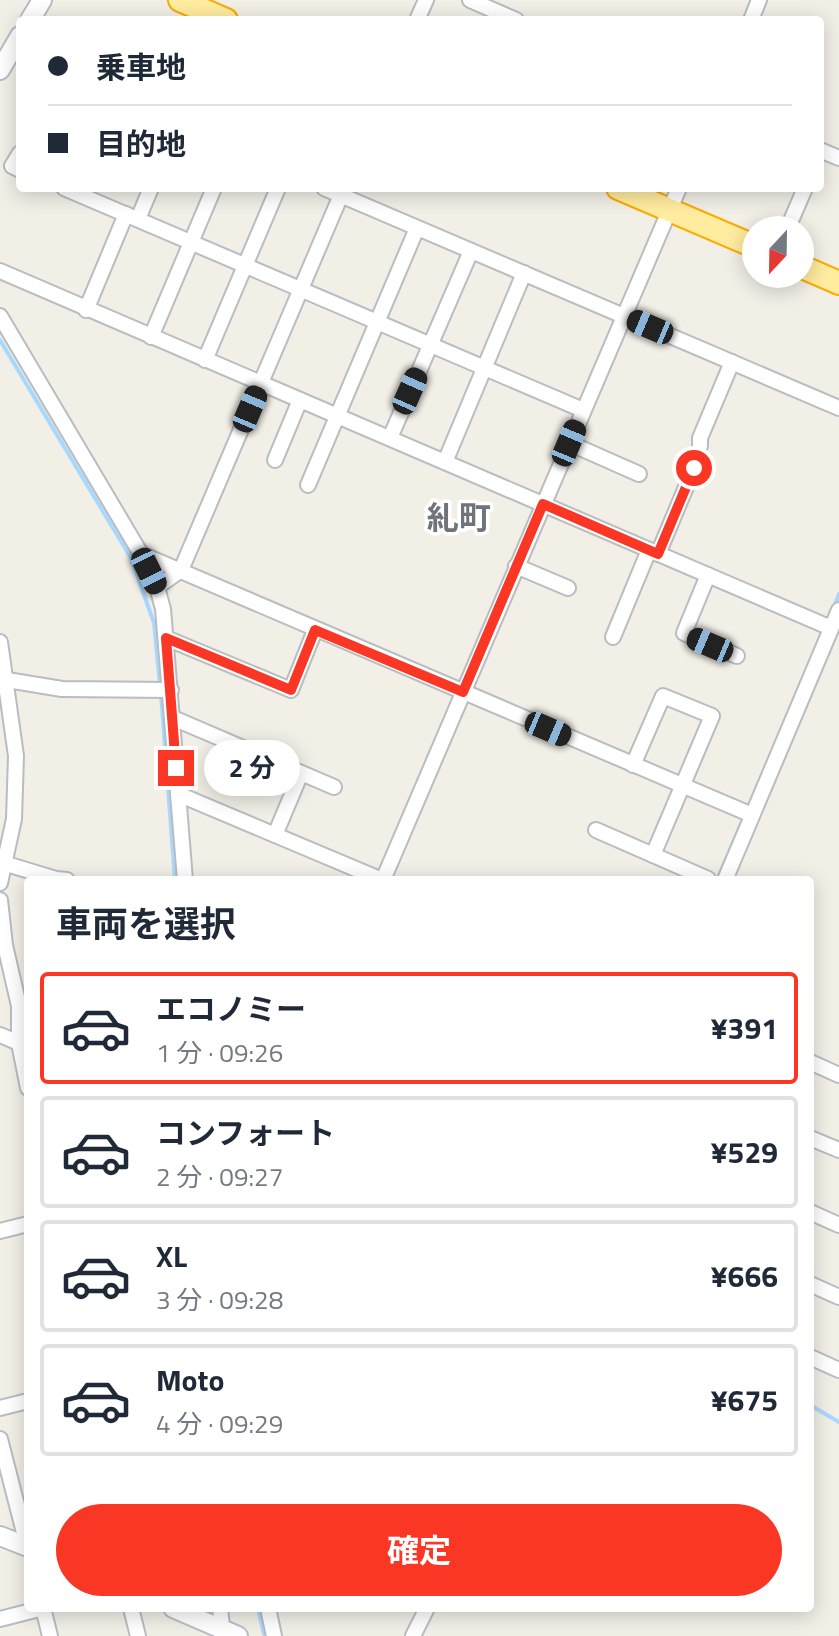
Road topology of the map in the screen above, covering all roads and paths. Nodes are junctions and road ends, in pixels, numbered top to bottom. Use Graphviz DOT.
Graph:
graph roads {
  1 [pos="180,0"];
  2 [pos="470,0"];
  3 [pos="217,16"];
  4 [pos="507,16"];
  5 [pos="16,49"];
  6 [pos="0,70"];
  7 [pos="84,192"];
  8 [pos="148,192"];
  9 [pos="212,192"];
  10 [pos="276,192"];
  11 [pos="343,192"];
  12 [pos="627,192"];
  13 [pos="677,192"];
  14 [pos="803,192"];
  15 [pos="668,210"];
  16 [pos="793,216"];
  17 [pos="132,217"];
  18 [pos="417,228"];
  19 [pos="742,241"];
  20 [pos="191,242"];
  21 [pos="471,251"];
  22 [pos="246,265"];
  23 [pos="0,271"];
  24 [pos="814,272"];
  25 [pos="524,273"];
  26 [pos="839,283"];
  27 [pos="301,288"];
  28 [pos="86,310"];
  29 [pos="622,315"];
  30 [pos="0,316"];
  31 [pos="377,322"];
  32 [pos="151,337"];
  33 [pos="431,344"];
  34 [pos="205,360"];
  35 [pos="732,362"];
  36 [pos="485,368"];
  37 [pos="261,383"];
  38 [pos="300,400"];
  39 [pos="839,408"];
  40 [pos="583,410"];
  41 [pos="337,416"];
  42 [pos="390,438"];
  43 [pos="569,443"];
  44 [pos="700,446"];
  45 [pos="275,460"];
  46 [pos="445,462"];
  47 [pos="694,468"];
  48 [pos="639,474"];
  49 [pos="308,485"];
  50 [pos="543,504"];
  51 [pos="654,552"];
  52 [pos="141,554"];
  53 [pos="516,566"];
  54 [pos="181,570"];
  55 [pos="708,575"];
  56 [pos="157,587"];
  57 [pos="568,588"];
  58 [pos="839,610"];
  59 [pos="831,628"];
  60 [pos="315,630"];
  61 [pos="613,637"];
  62 [pos="166,638"];
  63 [pos="0,642"];
  64 [pos="737,656"];
  65 [pos="3,679"];
  66 [pos="163,690"];
  67 [pos="463,692"];
  68 [pos="173,718"];
  69 [pos="633,765"];
  70 [pos="301,773"];
  71 [pos="683,786"];
  72 [pos="334,787"];
  73 [pos="178,794"];
  74 [pos="752,815"];
  75 [pos="596,830"];
  76 [pos="275,835"];
  77 [pos="653,855"];
  78 [pos="1,862"];
  79 [pos="46,876"];
  80 [pos="189,876"];
  81 [pos="372,876"];
  82 [pos="384,876"];
  83 [pos="701,876"];
  84 [pos="727,876"];
  85 [pos="0,883"];
  86 [pos="0,900"];
  87 [pos="0,1035"];
  88 [pos="19,1043"];
  89 [pos="814,1064"];
  90 [pos="24,1068"];
  91 [pos="839,1075"];
  92 [pos="814,1140"];
  93 [pos="839,1150"];
  94 [pos="814,1214"];
  95 [pos="24,1225"];
  96 [pos="839,1225"];
  97 [pos="0,1231"];
  98 [pos="814,1286"];
  99 [pos="839,1297"];
  100 [pos="814,1359"];
  101 [pos="839,1370"];
  102 [pos="24,1402"];
  103 [pos="0,1408"];
  104 [pos="0,1439"];
  105 [pos="24,1532"];
  106 [pos="0,1536"];
  107 [pos="24,1545"];
  108 [pos="27,1612"];
  109 [pos="44,1612"];
  110 [pos="132,1612"];
  111 [pos="181,1612"];
  112 [pos="221,1612"];
  113 [pos="269,1612"];
  114 [pos="425,1612"];
  115 [pos="0,1619"];
  116 [pos="228,1634"];
  117 [pos="50,1636"];
  118 [pos="138,1636"];
  119 [pos="274,1636"];
  120 [pos="413,1636"];
  1 -- 3 [label="highway"];
  2 -- 4 [label="street"];
  5 -- 6 [label="main road"];
  7 -- 17 [label="street"];
  8 -- 17 [label="street"];
  9 -- 20 [label="street"];
  10 -- 22 [label="street"];
  11 -- 18 [label="street"];
  11 -- 27 [label="street"];
  12 -- 15 [label="highway"];
  13 -- 15 [label="street"];
  14 -- 16 [label="street"];
  15 -- 19 [label="highway"];
  15 -- 29 [label="street"];
  17 -- 20 [label="street"];
  17 -- 28 [label="street"];
  18 -- 21 [label="street"];
  18 -- 31 [label="street"];
  20 -- 22 [label="street"];
  20 -- 32 [label="street"];
  21 -- 25 [label="street"];
  21 -- 33 [label="street"];
  22 -- 27 [label="street"];
  22 -- 34 [label="street"];
  23 -- 28 [label="street"];
  24 -- 26 [label="highway"];
  25 -- 29 [label="street"];
  25 -- 36 [label="street"];
  27 -- 31 [label="street"];
  27 -- 37 [label="street"];
  28 -- 32 [label="street"];
  29 -- 35 [label="street"];
  29 -- 40 [label="street"];
  30 -- 52 [label="street"];
  31 -- 33 [label="street"];
  31 -- 41 [label="street"];
  32 -- 34 [label="street"];
  33 -- 36 [label="street"];
  33 -- 42 [label="street"];
  34 -- 37 [label="street"];
  35 -- 39 [label="street"];
  35 -- 44 [label="street"];
  36 -- 40 [label="street"];
  36 -- 46 [label="street"];
  37 -- 38 [label="street"];
  37 -- 54 [label="street"];
  38 -- 41 [label="street"];
  38 -- 45 [label="street"];
  40 -- 43 [label="street"];
  41 -- 42 [label="street"];
  41 -- 49 [label="street"];
  42 -- 46 [label="street"];
  43 -- 48 [label="street"];
  43 -- 50 [label="street"];
  46 -- 50 [label="street"];
  47 -- 51 [label="street"];
  50 -- 51 [label="street"];
  50 -- 53 [label="street"];
  51 -- 55 [label="street"];
  51 -- 61 [label="street"];
  52 -- 54 [label="street"];
  52 -- 56 [label="street"];
  53 -- 57 [label="street"];
  53 -- 67 [label="street"];
  54 -- 56 [label="street"];
  54 -- 60 [label="street"];
  55 -- 59 [label="street"];
  55 -- 64 [label="street"];
  56 -- 62 [label="street"];
  58 -- 59 [label="street"];
  59 -- 74 [label="street"];
  60 -- 62 [label="street"];
  60 -- 67 [label="street"];
  62 -- 66 [label="street"];
  63 -- 65 [label="street"];
  65 -- 66 [label="street"];
  65 -- 78 [label="street"];
  66 -- 68 [label="street"];
  67 -- 69 [label="street"];
  67 -- 82 [label="street"];
  68 -- 70 [label="street"];
  68 -- 73 [label="street"];
  69 -- 71 [label="street"];
  69 -- 71 [label="street"];
  70 -- 72 [label="street"];
  70 -- 76 [label="street"];
  71 -- 74 [label="street"];
  71 -- 77 [label="street"];
  73 -- 76 [label="street"];
  73 -- 80 [label="street"];
  74 -- 84 [label="street"];
  75 -- 77 [label="street"];
  76 -- 81 [label="street"];
  77 -- 83 [label="street"];
  78 -- 79 [label="street"];
  78 -- 85 [label="street"];
  86 -- 88 [label="street"];
  87 -- 88 [label="street"];
  88 -- 90 [label="street"];
  89 -- 91 [label="street"];
  92 -- 93 [label="street"];
  94 -- 96 [label="street"];
  95 -- 97 [label="street"];
  98 -- 99 [label="street"];
  100 -- 101 [label="street"];
  102 -- 103 [label="street"];
  104 -- 105 [label="street"];
  106 -- 107 [label="main road"];
  108 -- 115 [label="street"];
  109 -- 117 [label="street"];
  110 -- 118 [label="street"];
  111 -- 116 [label="main road"];
  112 -- 116 [label="street"];
  113 -- 119 [label="street"];
  114 -- 120 [label="street"];
}
